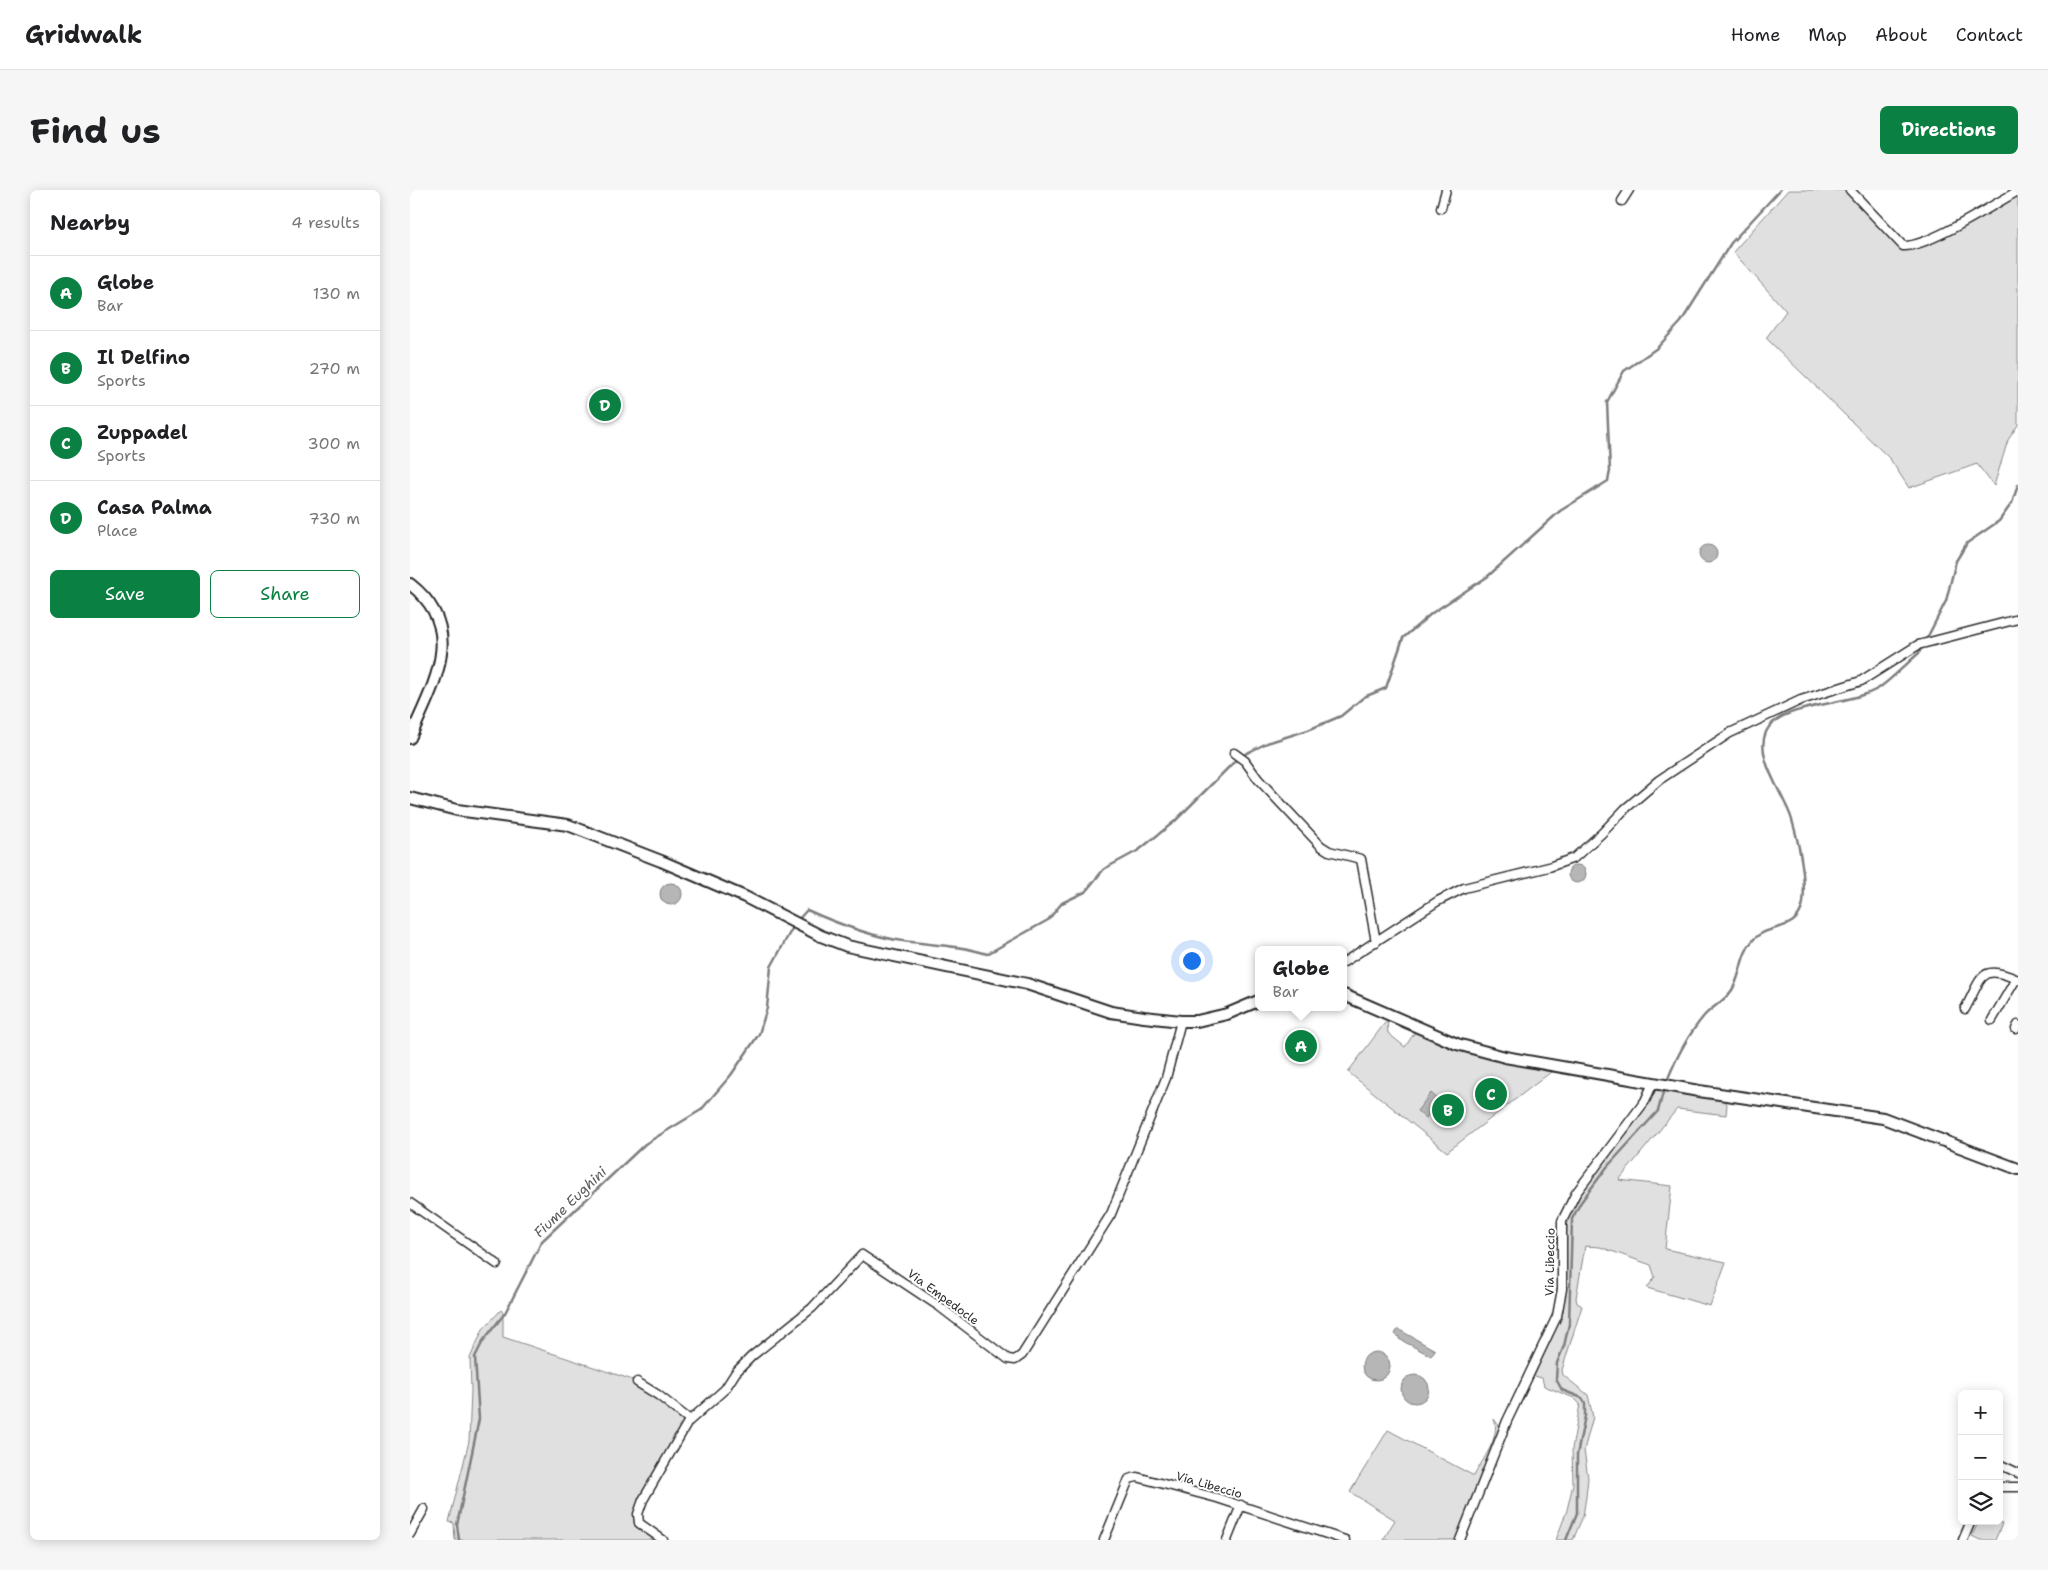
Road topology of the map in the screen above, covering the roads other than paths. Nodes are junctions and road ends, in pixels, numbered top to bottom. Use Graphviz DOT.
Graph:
graph roads {
  1 [pos="1446,190"];
  2 [pos="1629,190"];
  3 [pos="1850,190"];
  4 [pos="2018,190"];
  5 [pos="1622,201"];
  6 [pos="1441,208"];
  7 [pos="410,584"];
  8 [pos="2018,619"];
  9 [pos="410,738"];
  10 [pos="1234,752"];
  11 [pos="410,798"];
  12 [pos="1376,942"];
  13 [pos="1347,960"];
  14 [pos="2017,979"];
  15 [pos="1347,996"];
  16 [pos="1255,1002"];
  17 [pos="1965,1009"];
  18 [pos="1992,1020"];
  19 [pos="1181,1022"];
  20 [pos="1653,1083"];
  21 [pos="2018,1168"];
  22 [pos="410,1203"];
  23 [pos="497,1264"];
  24 [pos="636,1382"];
  25 [pos="690,1420"];
  26 [pos="2003,1466"];
  27 [pos="2018,1473"];
  28 [pos="2003,1487"];
  29 [pos="2018,1487"];
  30 [pos="1241,1505"];
  31 [pos="424,1509"];
  32 [pos="1969,1525"];
  33 [pos="410,1534"];
  34 [pos="663,1540"];
  35 [pos="1104,1540"];
  36 [pos="1227,1540"];
  37 [pos="1346,1540"];
  38 [pos="1460,1540"];
  39 [pos="1962,1540"];
  1 -- 6 [label="street"];
  2 -- 5 [label="street"];
  3 -- 4 [label="street"];
  7 -- 9 [label="street"];
  8 -- 12 [label="street"];
  10 -- 12 [label="street"];
  11 -- 19 [label="street"];
  12 -- 13 [label="street"];
  14 -- 17 [label="street"];
  14 -- 18 [label="street"];
  15 -- 20 [label="street"];
  16 -- 19 [label="street"];
  19 -- 25 [label="street, Via Empedocle"];
  20 -- 21 [label="street"];
  20 -- 38 [label="street, Via Libeccio"];
  22 -- 23 [label="street"];
  24 -- 25 [label="street"];
  25 -- 34 [label="street, Via Empedocle"];
  26 -- 27 [label="street"];
  28 -- 29 [label="street"];
  30 -- 35 [label="street, Via Libeccio"];
  30 -- 36 [label="street"];
  30 -- 37 [label="street, Via Libeccio"];
  31 -- 33 [label="street"];
  32 -- 39 [label="street"];
}
